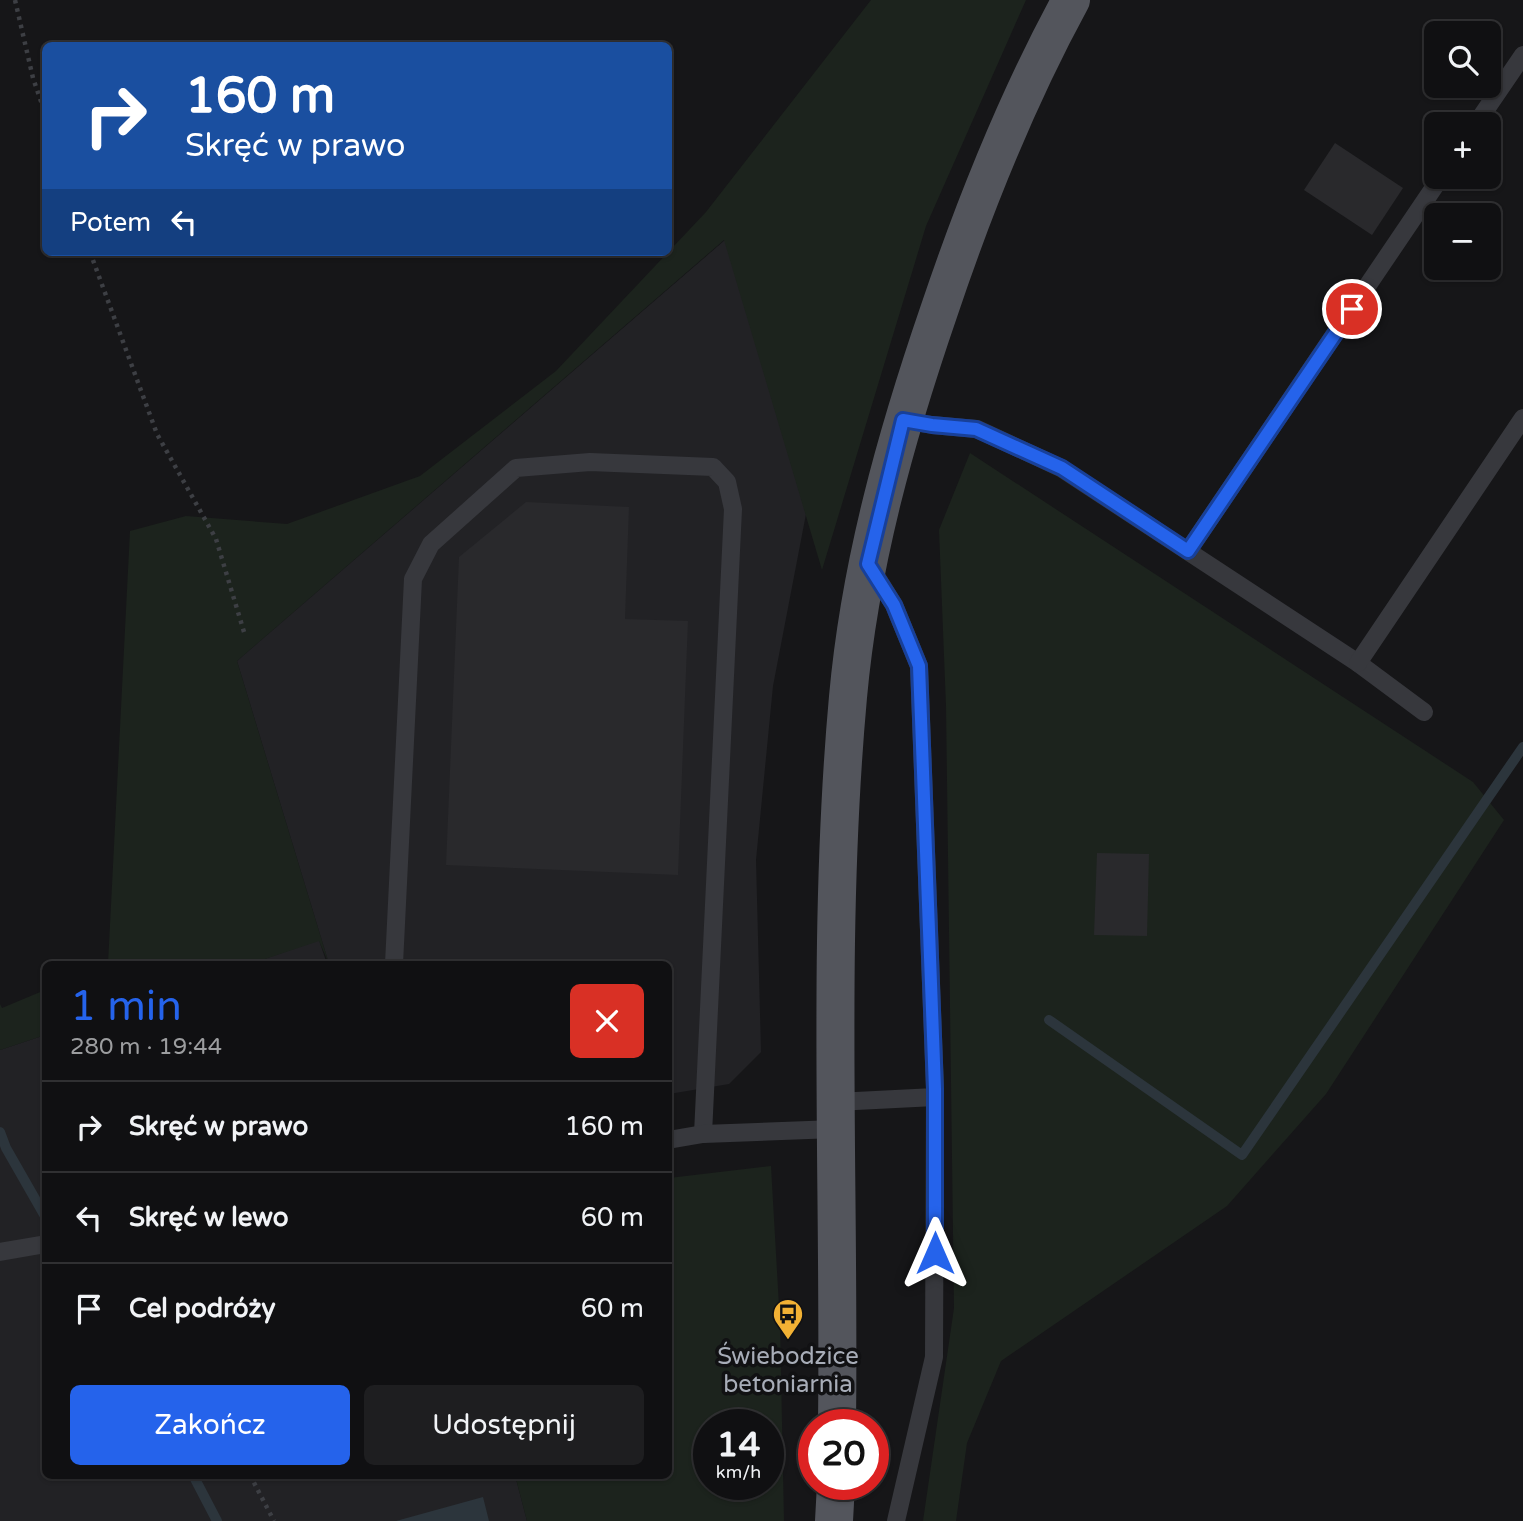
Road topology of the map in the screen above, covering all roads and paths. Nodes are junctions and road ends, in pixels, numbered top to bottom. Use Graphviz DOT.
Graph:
graph roads {
  1 [pos="15,0"];
  2 [pos="1071,0"];
  3 [pos="1523,55"];
  4 [pos="42,104"];
  5 [pos="1484,112"];
  6 [pos="1433,189"];
  7 [pos="91,256"];
  8 [pos="1523,418"];
  9 [pos="903,420"];
  10 [pos="1188,551"];
  11 [pos="868,564"];
  12 [pos="244,632"];
  13 [pos="1358,663"];
  14 [pos="1424,712"];
  15 [pos="394,961"];
  16 [pos="935,1097"];
  17 [pos="835,1116"];
  18 [pos="703,1134"];
  19 [pos="672,1139"];
  20 [pos="42,1245"];
  21 [pos="0,1252"];
  22 [pos="837,1409"];
  23 [pos="252,1479"];
  24 [pos="835,1500"];
  25 [pos="274,1521"];
  26 [pos="834,1521"];
  27 [pos="896,1521"];
  1 -- 4 [label="path"];
  2 -- 9 [label="main road"];
  3 -- 5 [label="lane"];
  6 -- 10 [label="lane"];
  7 -- 12 [label="path"];
  8 -- 13 [label="lane"];
  9 -- 10 [label="lane"];
  9 -- 11 [label="main road"];
  10 -- 13 [label="lane"];
  11 -- 16 [label="lane"];
  11 -- 17 [label="main road"];
  13 -- 14 [label="lane"];
  15 -- 18 [label="lane"];
  16 -- 17 [label="lane"];
  16 -- 27 [label="lane"];
  17 -- 18 [label="lane"];
  17 -- 22 [label="main road"];
  18 -- 19 [label="lane"];
  20 -- 21 [label="lane"];
  23 -- 25 [label="path"];
  24 -- 26 [label="main road"];
}
